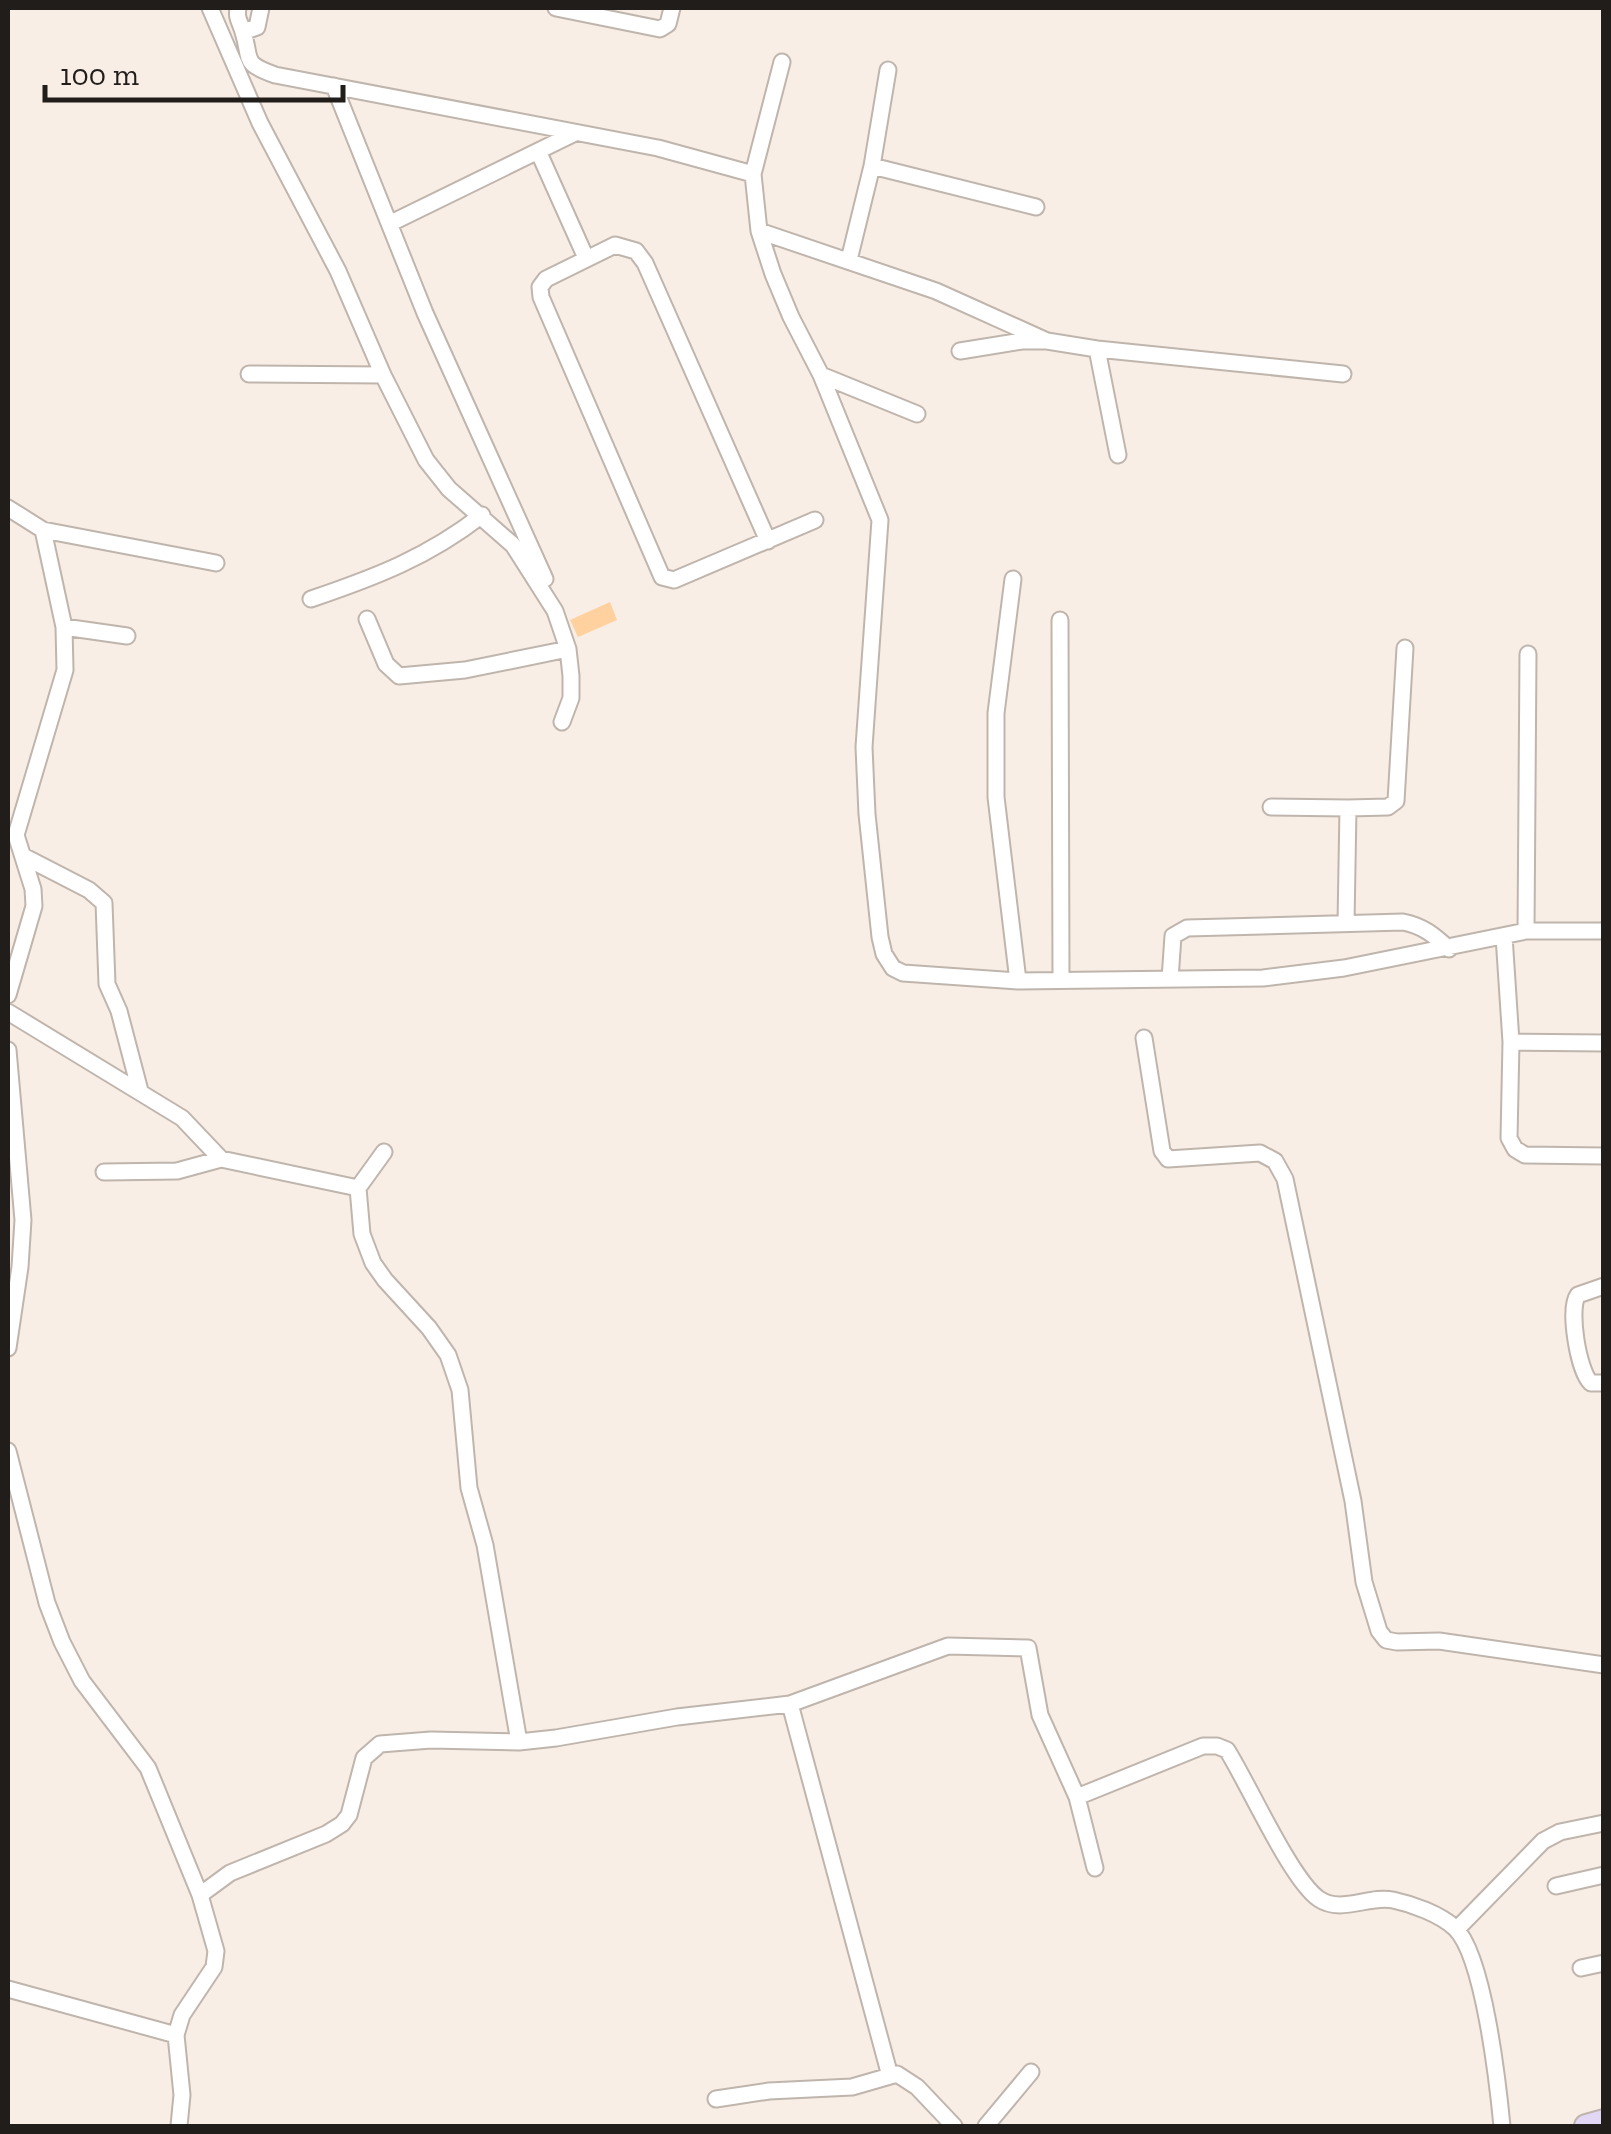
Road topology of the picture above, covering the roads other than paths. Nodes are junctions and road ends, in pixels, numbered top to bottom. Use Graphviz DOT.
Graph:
graph roads {
  1 [pos="210,8"];
  2 [pos="238,8"];
  3 [pos="261,8"];
  4 [pos="556,8"];
  5 [pos="672,8"];
  6 [pos="243,32"];
  7 [pos="782,62"];
  8 [pos="888,70"];
  9 [pos="334,86"];
  10 [pos="575,133"];
  11 [pos="539,153"];
  12 [pos="872,166"];
  13 [pos="754,174"];
  14 [pos="1036,207"];
  15 [pos="391,223"];
  16 [pos="759,231"];
  17 [pos="586,258"];
  18 [pos="849,260"];
  19 [pos="1047,340"];
  20 [pos="1097,349"];
  21 [pos="960,351"];
  22 [pos="248,374"];
  23 [pos="821,374"];
  24 [pos="1343,374"];
  25 [pos="383,375"];
  26 [pos="917,414"];
  27 [pos="1118,455"];
  28 [pos="8,508"];
  29 [pos="482,515"];
  30 [pos="815,520"];
  31 [pos="44,530"];
  32 [pos="768,541"];
  33 [pos="216,563"];
  34 [pos="1013,579"];
  35 [pos="311,599"];
  36 [pos="367,619"];
  37 [pos="1060,620"];
  38 [pos="64,627"];
  39 [pos="127,636"];
  40 [pos="573,646"];
  41 [pos="1405,648"];
  42 [pos="1528,654"];
  43 [pos="562,722"];
  44 [pos="1270,808"];
  45 [pos="1348,808"];
  46 [pos="22,856"];
  47 [pos="1346,924"];
  48 [pos="1526,931"];
  49 [pos="1604,931"];
  50 [pos="1504,936"];
  51 [pos="1450,949"];
  52 [pos="1170,979"];
  53 [pos="1018,980"];
  54 [pos="1061,980"];
  55 [pos="8,994"];
  56 [pos="8,1012"];
  57 [pos="1144,1038"];
  58 [pos="1511,1042"];
  59 [pos="1604,1042"];
  60 [pos="8,1050"];
  61 [pos="140,1091"];
  62 [pos="384,1152"];
  63 [pos="1604,1156"];
  64 [pos="221,1159"];
  65 [pos="104,1172"];
  66 [pos="358,1188"];
  67 [pos="1604,1286"];
  68 [pos="8,1348"];
  69 [pos="1604,1383"];
  70 [pos="8,1451"];
  71 [pos="1604,1664"];
  72 [pos="790,1704"];
  73 [pos="519,1742"];
  74 [pos="1076,1797"];
  75 [pos="1604,1823"];
  76 [pos="1095,1868"];
  77 [pos="1604,1875"];
  78 [pos="1556,1886"];
  79 [pos="200,1895"];
  80 [pos="1456,1929"];
  81 [pos="1604,1963"];
  82 [pos="1581,1968"];
  83 [pos="8,1989"];
  84 [pos="176,2035"];
  85 [pos="1031,2072"];
  86 [pos="890,2076"];
  87 [pos="716,2099"];
  88 [pos="1604,2121"];
  89 [pos="179,2126"];
  90 [pos="954,2126"];
  91 [pos="986,2126"];
  92 [pos="1502,2126"];
  93 [pos="1586,2126"];
  1 -- 25 [label="street"];
  2 -- 6 [label="street"];
  3 -- 6 [label="street"];
  4 -- 5 [label="street"];
  6 -- 9 [label="street"];
  7 -- 13 [label="street"];
  8 -- 12 [label="street"];
  9 -- 10 [label="street"];
  9 -- 15 [label="street"];
  10 -- 11 [label="street"];
  10 -- 13 [label="street"];
  11 -- 15 [label="street"];
  11 -- 17 [label="street"];
  12 -- 14 [label="street"];
  12 -- 18 [label="street"];
  13 -- 16 [label="street"];
  15 -- 40 [label="street"];
  16 -- 18 [label="street"];
  16 -- 23 [label="street"];
  17 -- 32 [label="street"];
  17 -- 32 [label="street"];
  18 -- 19 [label="street"];
  19 -- 20 [label="street"];
  19 -- 21 [label="street"];
  20 -- 24 [label="street"];
  20 -- 27 [label="street"];
  22 -- 25 [label="street"];
  23 -- 26 [label="street"];
  23 -- 53 [label="street"];
  25 -- 29 [label="street"];
  28 -- 31 [label="street"];
  29 -- 35 [label="street"];
  29 -- 40 [label="street"];
  30 -- 32 [label="street"];
  31 -- 33 [label="street"];
  31 -- 38 [label="street"];
  34 -- 53 [label="street"];
  36 -- 40 [label="street"];
  37 -- 54 [label="street"];
  38 -- 39 [label="street"];
  38 -- 46 [label="street"];
  40 -- 43 [label="street"];
  41 -- 45 [label="street"];
  42 -- 48 [label="street"];
  44 -- 45 [label="street"];
  45 -- 47 [label="street"];
  46 -- 55 [label="street"];
  46 -- 61 [label="street"];
  47 -- 51 [label="street"];
  47 -- 52 [label="street"];
  48 -- 49 [label="street"];
  48 -- 50 [label="street"];
  50 -- 51 [label="street"];
  50 -- 58 [label="street"];
  51 -- 52 [label="street"];
  52 -- 54 [label="street"];
  53 -- 54 [label="street"];
  56 -- 61 [label="street"];
  57 -- 71 [label="street"];
  58 -- 59 [label="street"];
  58 -- 63 [label="street"];
  60 -- 68 [label="street"];
  61 -- 64 [label="street"];
  62 -- 66 [label="street"];
  64 -- 65 [label="street"];
  64 -- 66 [label="street"];
  66 -- 73 [label="street"];
  67 -- 69 [label="street"];
  70 -- 79 [label="street"];
  72 -- 73 [label="street"];
  72 -- 74 [label="street"];
  72 -- 86 [label="street"];
  73 -- 79 [label="street"];
  74 -- 76 [label="street"];
  74 -- 80 [label="street"];
  75 -- 80 [label="street"];
  77 -- 78 [label="street"];
  79 -- 84 [label="street"];
  80 -- 92 [label="street"];
  81 -- 82 [label="street"];
  83 -- 84 [label="street"];
  84 -- 89 [label="street"];
  85 -- 91 [label="street"];
  86 -- 87 [label="street"];
  86 -- 90 [label="street"];
  88 -- 93 [label="street"];
}
